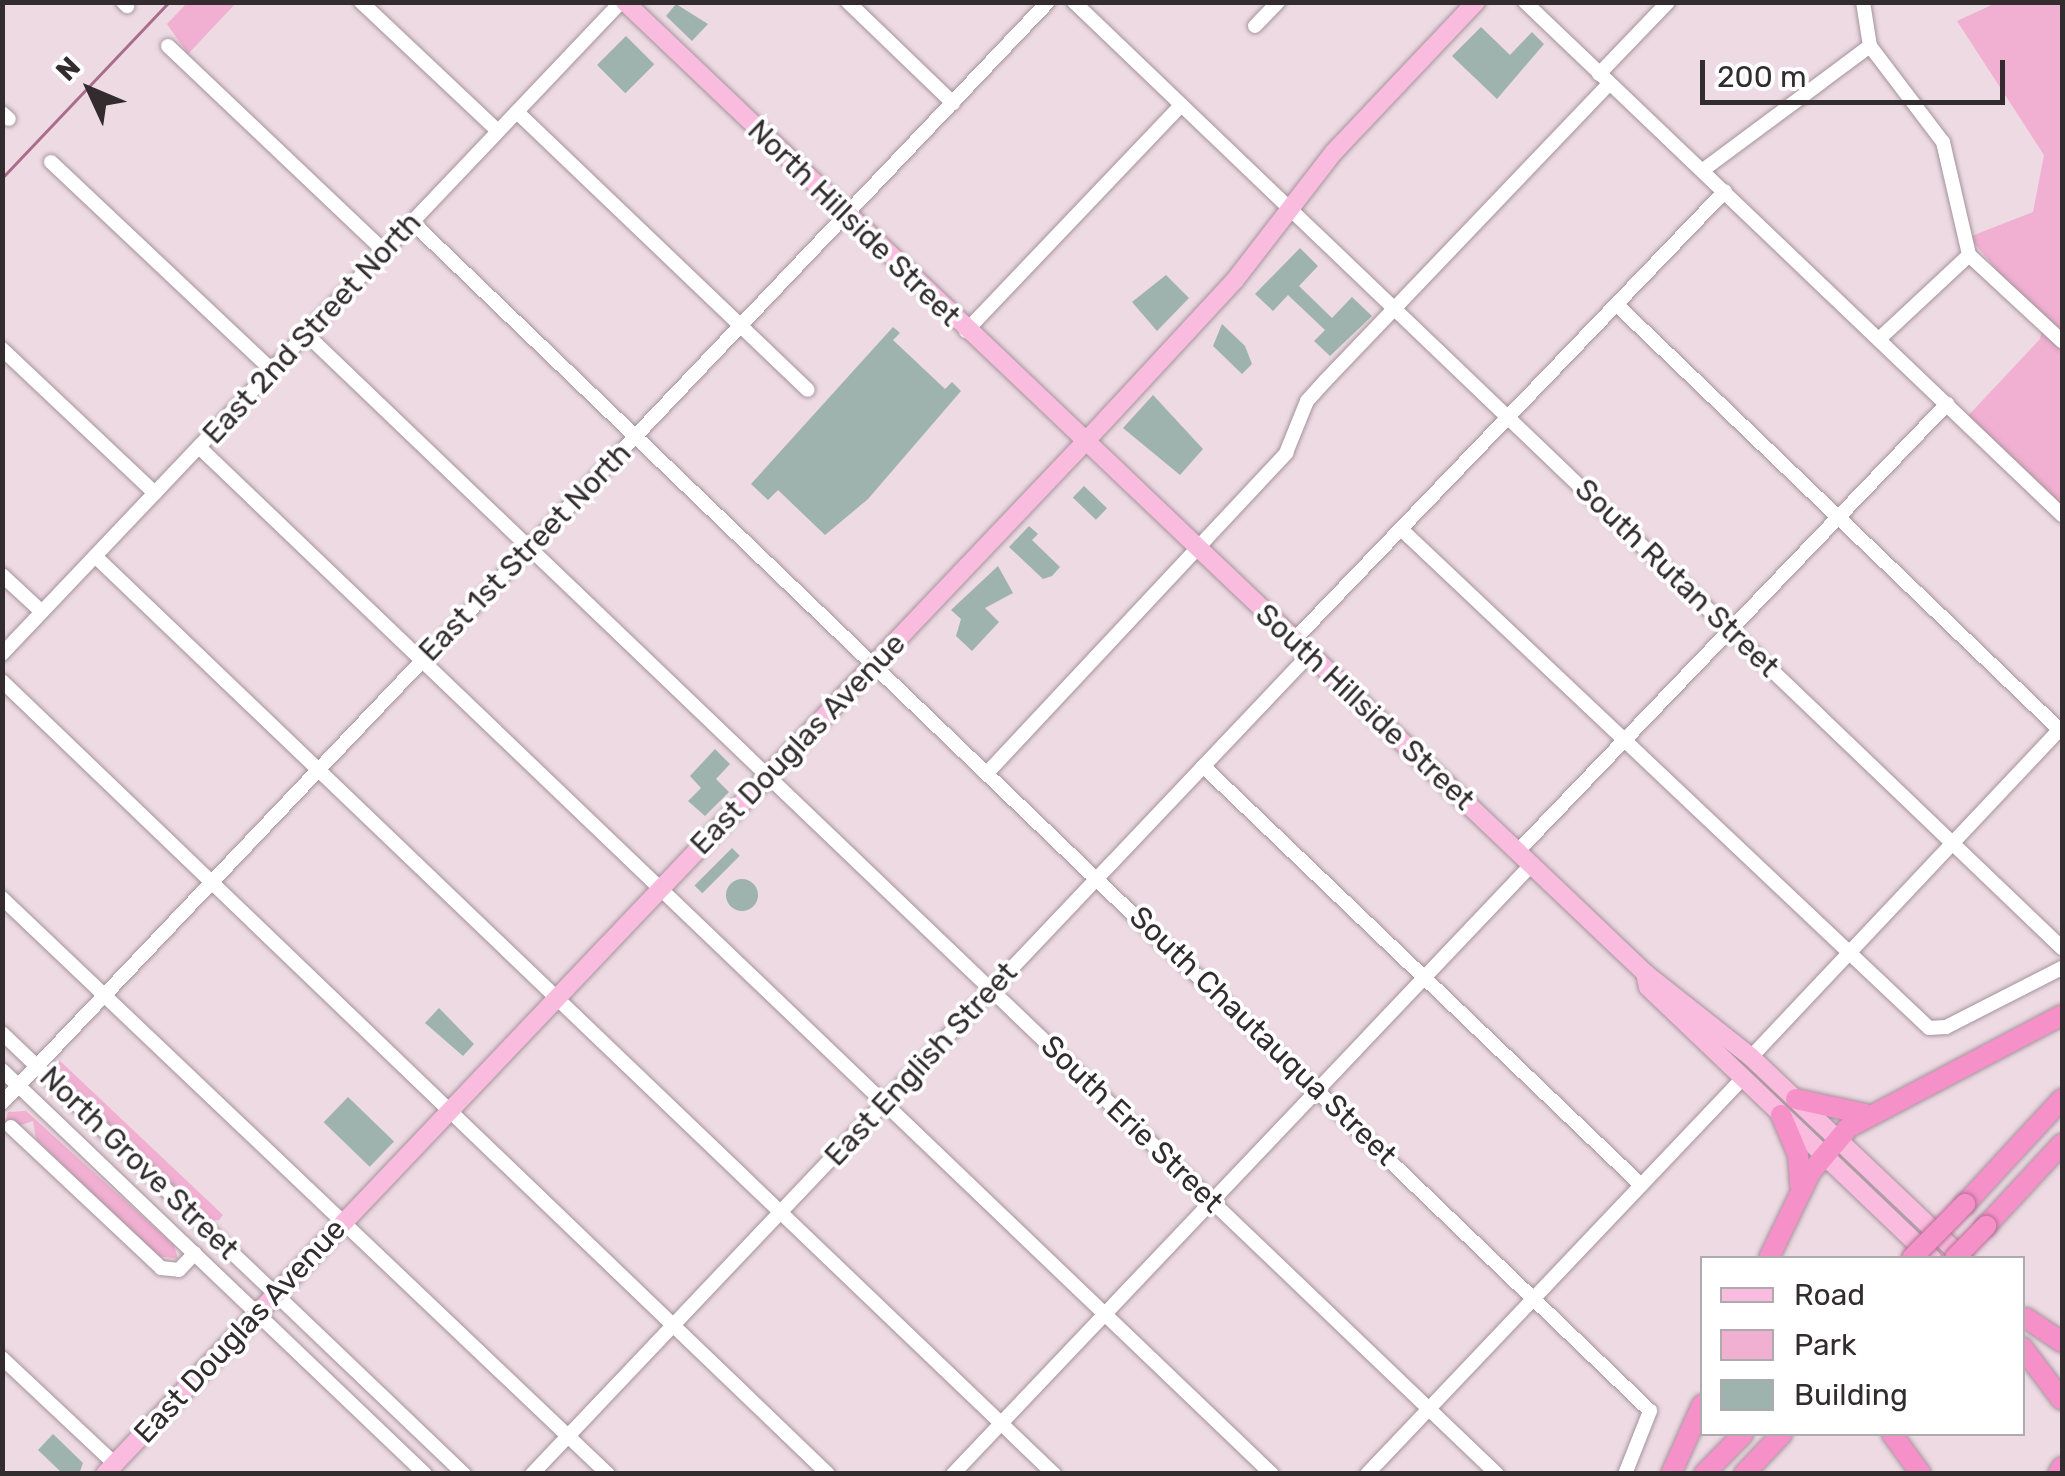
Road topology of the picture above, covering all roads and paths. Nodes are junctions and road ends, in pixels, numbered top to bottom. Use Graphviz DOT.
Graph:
graph roads {
  1 [pos="361,2"];
  2 [pos="623,2"];
  3 [pos="848,2"];
  4 [pos="1048,2"];
  5 [pos="1074,2"];
  6 [pos="1278,2"];
  7 [pos="1476,2"];
  8 [pos="1524,2"];
  9 [pos="1668,2"];
  10 [pos="1863,2"];
  11 [pos="1256,26"];
  12 [pos="168,46"];
  13 [pos="1870,46"];
  14 [pos="1604,79"];
  15 [pos="953,103"];
  16 [pos="1181,105"];
  17 [pos="517,112"];
  18 [pos="498,131"];
  19 [pos="52,162"];
  20 [pos="1703,170"];
  21 [pos="1724,191"];
  22 [pos="1292,209"];
  23 [pos="845,216"];
  24 [pos="412,222"];
  25 [pos="384,251"];
  26 [pos="1969,255"];
  27 [pos="1616,304"];
  28 [pos="1397,308"];
  29 [pos="741,326"];
  30 [pos="966,331"];
  31 [pos="306,334"];
  32 [pos="1879,340"];
  33 [pos="2062,341"];
  34 [pos="2,349"];
  35 [pos="272,370"];
  36 [pos="808,390"];
  37 [pos="1947,404"];
  38 [pos="1509,416"];
  39 [pos="636,436"];
  40 [pos="1085,442"];
  41 [pos="199,446"];
  42 [pos="155,493"];
  43 [pos="2062,515"];
  44 [pos="1838,518"];
  45 [pos="1402,529"];
  46 [pos="530,547"];
  47 [pos="1197,548"];
  48 [pos="95,556"];
  49 [pos="2,574"];
  50 [pos="42,612"];
  51 [pos="1731,629"];
  52 [pos="1294,640"];
  53 [pos="2,654"];
  54 [pos="1309,654"];
  55 [pos="423,660"];
  56 [pos="874,664"];
  57 [pos="2,681"];
  58 [pos="2062,729"];
  59 [pos="1623,742"];
  60 [pos="1203,766"];
  61 [pos="317,770"];
  62 [pos="988,772"];
  63 [pos="766,776"];
  64 [pos="1954,843"];
  65 [pos="1525,857"];
  66 [pos="1098,877"];
  67 [pos="211,882"];
  68 [pos="660,888"];
  69 [pos="2,898"];
  70 [pos="2062,948"];
  71 [pos="1848,954"];
  72 [pos="2062,968"];
  73 [pos="1645,973"];
  74 [pos="1424,976"];
  75 [pos="991,990"];
  76 [pos="104,994"];
  77 [pos="554,1000"];
  78 [pos="2062,1015"];
  79 [pos="2,1032"];
  80 [pos="1751,1057"];
  81 [pos="37,1065"];
  82 [pos="2,1070"];
  83 [pos="1742,1078"];
  84 [pos="18,1085"];
  85 [pos="1318,1088"];
  86 [pos="1796,1099"];
  87 [pos="2062,1099"];
  88 [pos="884,1102"];
  89 [pos="2,1106"];
  90 [pos="450,1110"];
  91 [pos="1872,1112"];
  92 [pos="51,1116"];
  93 [pos="1781,1116"];
  94 [pos="11,1127"];
  95 [pos="1839,1140"];
  96 [pos="2062,1144"];
  97 [pos="1826,1158"];
  98 [pos="2062,1162"];
  99 [pos="1641,1186"];
  100 [pos="2025,1186"];
  101 [pos="1799,1193"];
  102 [pos="1212,1200"];
  103 [pos="779,1214"];
  104 [pos="343,1222"];
  105 [pos="195,1253"];
  106 [pos="1770,1256"];
  107 [pos="1914,1256"];
  108 [pos="1930,1256"];
  109 [pos="1957,1256"];
  110 [pos="1962,1256"];
  111 [pos="275,1294"];
  112 [pos="1534,1298"];
  113 [pos="257,1312"];
  114 [pos="1104,1313"];
  115 [pos="2025,1317"];
  116 [pos="2025,1317"];
  117 [pos="674,1326"];
  118 [pos="2062,1342"];
  119 [pos="2025,1349"];
  120 [pos="2025,1350"];
  121 [pos="2062,1353"];
  122 [pos="2,1358"];
  123 [pos="2062,1383"];
  124 [pos="2062,1400"];
  125 [pos="1429,1408"];
  126 [pos="1700,1409"];
  127 [pos="1000,1423"];
  128 [pos="569,1436"];
  129 [pos="1741,1436"];
  130 [pos="1780,1436"];
  131 [pos="1893,1436"];
  132 [pos="2062,1467"];
  133 [pos="110,1468"];
  134 [pos="425,1474"];
  135 [pos="464,1474"];
  136 [pos="532,1474"];
  137 [pos="608,1474"];
  138 [pos="828,1474"];
  139 [pos="953,1474"];
  140 [pos="1054,1474"];
  141 [pos="1272,1474"];
  142 [pos="1368,1474"];
  143 [pos="1497,1474"];
  144 [pos="1625,1474"];
  145 [pos="1671,1474"];
  146 [pos="1704,1474"];
  147 [pos="1744,1474"];
  148 [pos="1921,1474"];
  149 [pos="2058,1474"];
  1 -- 18 [label="street"];
  2 -- 17 [label="street, East 2nd Street North"];
  2 -- 23 [label="main road, North Hillside Street"];
  3 -- 15 [label="street"];
  4 -- 15 [label="street, East 1st Street North"];
  5 -- 16 [label="street, South Rutan Street"];
  6 -- 11 [label="street"];
  7 -- 22 [label="main road, East Douglas Avenue"];
  8 -- 14 [label="street"];
  9 -- 14 [label="street"];
  10 -- 13 [label="street"];
  12 -- 25 [label="street"];
  13 -- 20 [label="street"];
  13 -- 26 [label="street"];
  14 -- 20 [label="street"];
  14 -- 28 [label="street"];
  15 -- 23 [label="street, East 1st Street North"];
  16 -- 22 [label="street, South Rutan Street"];
  16 -- 30 [label="street"];
  17 -- 18 [label="street, East 2nd Street North"];
  17 -- 29 [label="street"];
  18 -- 24 [label="street, East 2nd Street North"];
  19 -- 35 [label="street"];
  20 -- 21 [label="street"];
  21 -- 27 [label="street"];
  21 -- 32 [label="street"];
  22 -- 28 [label="street, South Rutan Street"];
  22 -- 40 [label="main road, East Douglas Avenue"];
  23 -- 29 [label="street, East 1st Street North"];
  23 -- 30 [label="main road, North Hillside Street"];
  24 -- 25 [label="street, East 2nd Street North"];
  24 -- 39 [label="street, South Chautauqua Street"];
  25 -- 31 [label="street, East 2nd Street North"];
  26 -- 32 [label="street"];
  26 -- 33 [label="street"];
  27 -- 38 [label="street"];
  27 -- 44 [label="street"];
  28 -- 38 [label="street, South Rutan Street"];
  28 -- 47 [label="street"];
  29 -- 36 [label="street"];
  29 -- 39 [label="street, East 1st Street North"];
  30 -- 40 [label="main road, North Hillside Street"];
  31 -- 35 [label="street, East 2nd Street North"];
  31 -- 46 [label="street, South Erie Street"];
  32 -- 37 [label="street"];
  34 -- 42 [label="street"];
  35 -- 41 [label="street, East 2nd Street North"];
  37 -- 43 [label="street"];
  37 -- 44 [label="street"];
  38 -- 45 [label="street"];
  38 -- 51 [label="street, South Rutan Street"];
  39 -- 46 [label="street, East 1st Street North"];
  39 -- 56 [label="street, South Chautauqua Street"];
  40 -- 47 [label="main road, South Hillside Street"];
  40 -- 56 [label="main road, East Douglas Avenue"];
  41 -- 42 [label="street, East 2nd Street North"];
  41 -- 55 [label="street"];
  42 -- 48 [label="street, East 2nd Street North"];
  44 -- 51 [label="street"];
  44 -- 58 [label="street"];
  45 -- 52 [label="street"];
  45 -- 59 [label="street"];
  46 -- 55 [label="street, East 1st Street North"];
  46 -- 63 [label="street, South Erie Street"];
  47 -- 52 [label="main road, South Hillside Street"];
  47 -- 62 [label="street"];
  48 -- 50 [label="street, East 2nd Street North"];
  48 -- 61 [label="street"];
  49 -- 50 [label="street"];
  50 -- 53 [label="street, East 2nd Street North"];
  51 -- 59 [label="street"];
  51 -- 64 [label="street, South Rutan Street"];
  52 -- 54 [label="main road, South Hillside Street"];
  54 -- 60 [label="street, East English Street"];
  54 -- 65 [label="main road, South Hillside Street"];
  55 -- 61 [label="street, East 1st Street North"];
  55 -- 68 [label="street"];
  56 -- 62 [label="street, South Chautauqua Street"];
  56 -- 63 [label="main road, East Douglas Avenue"];
  57 -- 67 [label="street"];
  58 -- 64 [label="street"];
  59 -- 65 [label="street"];
  59 -- 71 [label="street"];
  60 -- 66 [label="street, East English Street"];
  60 -- 74 [label="street"];
  61 -- 67 [label="street, East 1st Street North"];
  61 -- 77 [label="street"];
  62 -- 66 [label="street, South Chautauqua Street"];
  63 -- 68 [label="main road, East Douglas Avenue"];
  63 -- 75 [label="street, South Erie Street"];
  64 -- 70 [label="street, South Rutan Street"];
  64 -- 71 [label="street"];
  65 -- 73 [label="main road, South Hillside Street"];
  65 -- 74 [label="street"];
  66 -- 75 [label="street, East English Street"];
  66 -- 85 [label="street, South Chautauqua Street"];
  67 -- 76 [label="street, East 1st Street North"];
  67 -- 90 [label="street"];
  68 -- 77 [label="main road, East Douglas Avenue"];
  68 -- 88 [label="street"];
  69 -- 76 [label="street"];
  71 -- 72 [label="street"];
  71 -- 80 [label="street"];
  73 -- 80 [label="main road, South Hillside Street"];
  73 -- 83 [label="main road, South Hillside Street"];
  74 -- 85 [label="street"];
  74 -- 99 [label="street"];
  75 -- 88 [label="street, East English Street"];
  75 -- 102 [label="street, South Erie Street"];
  76 -- 81 [label="street, East 1st Street North"];
  76 -- 104 [label="street"];
  77 -- 90 [label="main road, East Douglas Avenue"];
  77 -- 103 [label="street"];
  78 -- 91 [label="highway"];
  79 -- 81 [label="street, North Grove Street"];
  80 -- 86 [label="main road, South Hillside Street"];
  81 -- 84 [label="street, East 1st Street North"];
  81 -- 111 [label="street, North Grove Street"];
  82 -- 84 [label="street, North Grove Street"];
  83 -- 93 [label="main road, South Hillside Street"];
  83 -- 99 [label="street"];
  84 -- 89 [label="street, East 1st Street North"];
  84 -- 92 [label="street, North Grove Street"];
  85 -- 102 [label="street"];
  85 -- 112 [label="street, South Chautauqua Street"];
  86 -- 91 [label="highway"];
  86 -- 95 [label="main road, South Hillside Street"];
  87 -- 107 [label="highway, bridge"];
  88 -- 103 [label="street, East English Street"];
  88 -- 114 [label="street"];
  89 -- 92 [label="street"];
  90 -- 104 [label="main road, East Douglas Avenue"];
  90 -- 117 [label="street"];
  91 -- 95 [label="highway"];
  92 -- 105 [label="street, North Grove Street"];
  93 -- 97 [label="main road, South Hillside Street"];
  93 -- 101 [label="highway"];
  94 -- 105 [label="street"];
  95 -- 97 [label="highway"];
  95 -- 110 [label="main road, South Hillside Street"];
  96 -- 100 [label="highway"];
  97 -- 101 [label="highway"];
  97 -- 108 [label="main road, South Hillside Street"];
  98 -- 100 [label="highway"];
  99 -- 112 [label="street"];
  100 -- 109 [label="highway, bridge"];
  101 -- 106 [label="highway"];
  102 -- 114 [label="street"];
  102 -- 125 [label="street, South Erie Street"];
  103 -- 117 [label="street, East English Street"];
  103 -- 127 [label="street"];
  104 -- 111 [label="main road, East Douglas Avenue"];
  104 -- 128 [label="street"];
  105 -- 113 [label="street, North Grove Street"];
  111 -- 113 [label="main road, East Douglas Avenue"];
  111 -- 135 [label="street, North Grove Street"];
  112 -- 125 [label="street"];
  112 -- 144 [label="street, South Chautauqua Street"];
  113 -- 133 [label="main road, East Douglas Avenue"];
  113 -- 134 [label="street, North Grove Street"];
  114 -- 127 [label="street"];
  114 -- 141 [label="street"];
  115 -- 118 [label="highway"];
  116 -- 121 [label="main road"];
  117 -- 128 [label="street, East English Street"];
  117 -- 138 [label="street"];
  119 -- 123 [label="main road"];
  120 -- 124 [label="highway"];
  122 -- 133 [label="street"];
  125 -- 142 [label="street"];
  125 -- 143 [label="street, South Erie Street"];
  126 -- 145 [label="highway"];
  127 -- 139 [label="street"];
  127 -- 140 [label="street"];
  128 -- 136 [label="street, East English Street"];
  128 -- 137 [label="street"];
  129 -- 146 [label="highway"];
  130 -- 147 [label="highway"];
  131 -- 148 [label="highway"];
  132 -- 149 [label="highway"];
}
